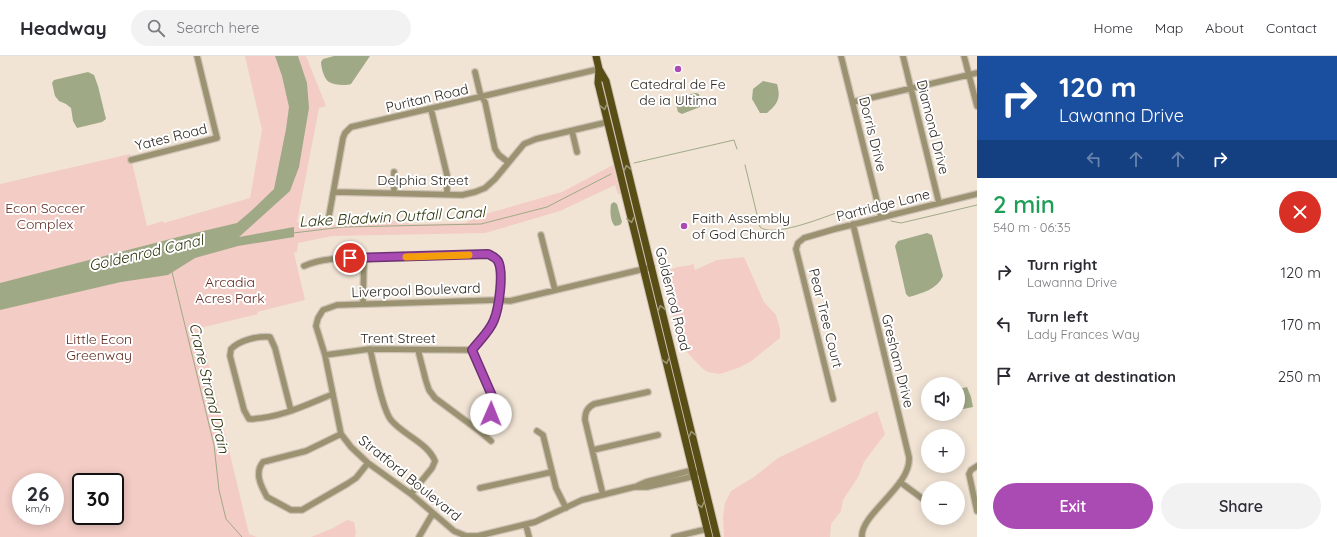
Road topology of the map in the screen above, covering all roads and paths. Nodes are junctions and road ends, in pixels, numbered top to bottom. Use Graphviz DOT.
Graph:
graph roads {
  1 [pos="197,56"];
  2 [pos="596,56"];
  3 [pos="842,56"];
  4 [pos="903,56"];
  5 [pos="964,56"];
  6 [pos="599,69"];
  7 [pos="475,72"];
  8 [pos="977,73"];
  9 [pos="969,75"];
  10 [pos="911,88"];
  11 [pos="482,97"];
  12 [pos="853,102"];
  13 [pos="977,106"];
  14 [pos="431,109"];
  15 [pos="608,122"];
  16 [pos="572,131"];
  17 [pos="577,152"];
  18 [pos="131,160"];
  19 [pos="508,162"];
  20 [pos="394,172"];
  21 [pos="621,178"];
  22 [pos="335,192"];
  23 [pos="394,193"];
  24 [pos="447,194"];
  25 [pos="977,194"];
  26 [pos="634,195"];
  27 [pos="940,203"];
  28 [pos="330,216"];
  29 [pos="881,217"];
  30 [pos="853,224"];
  31 [pos="541,235"];
  32 [pos="798,243"];
  33 [pos="364,259"];
  34 [pos="304,266"];
  35 [pos="652,267"];
  36 [pos="643,269"];
  37 [pos="555,290"];
  38 [pos="498,300"];
  39 [pos="363,303"];
  40 [pos="323,310"];
  41 [pos="370,349"];
  42 [pos="418,350"];
  43 [pos="472,350"];
  44 [pos="324,355"];
  45 [pos="648,392"];
  46 [pos="333,394"];
  47 [pos="833,399"];
  48 [pos="291,411"];
  49 [pos="478,430"];
  50 [pos="537,432"];
  51 [pos="341,434"];
  52 [pos="658,435"];
  53 [pos="491,441"];
  54 [pos="593,450"];
  55 [pos="368,463"];
  56 [pos="977,466"];
  57 [pos="552,472"];
  58 [pos="702,472"];
  59 [pos="693,474"];
  60 [pos="900,482"];
  61 [pos="480,488"];
  62 [pos="411,494"];
  63 [pos="603,495"];
  64 [pos="921,498"];
  65 [pos="566,508"];
  66 [pos="977,511"];
  67 [pos="433,513"];
  68 [pos="526,525"];
  69 [pos="707,529"];
  70 [pos="419,537"];
  71 [pos="529,537"];
  72 [pos="678,537"];
  73 [pos="709,537"];
  74 [pos="714,537"];
  75 [pos="718,537"];
  76 [pos="862,537"];
  1 -- 18 [label="street, Yates Road"];
  2 -- 6 [label="main road, Goldenrod Road"];
  3 -- 12 [label="street, Dorris Drive"];
  4 -- 10 [label="street, Diamond Drive"];
  5 -- 9 [label="street"];
  6 -- 11 [label="street, Puritan Road"];
  6 -- 15 [label="main road, Goldenrod Road, one-way"];
  26 -- 6 [label="main road, Goldenrod Road, one-way"];
  7 -- 11 [label="street"];
  8 -- 9 [label="street"];
  9 -- 10 [label="street"];
  9 -- 13 [label="street"];
  10 -- 12 [label="street"];
  10 -- 27 [label="street, Diamond Drive"];
  11 -- 14 [label="street, Puritan Road"];
  11 -- 19 [label="street"];
  12 -- 29 [label="street, Dorris Drive"];
  14 -- 22 [label="street, Puritan Road"];
  14 -- 24 [label="street"];
  15 -- 16 [label="street, Delphia Street"];
  15 -- 21 [label="main road, Goldenrod Road"];
  16 -- 17 [label="street"];
  16 -- 19 [label="street, Delphia Street"];
  19 -- 24 [label="street, Delphia Street"];
  20 -- 23 [label="street"];
  21 -- 26 [label="main road"];
  21 -- 36 [label="main road, Goldenrod Road, one-way"];
  22 -- 23 [label="street, Delphia Street"];
  22 -- 28 [label="street, Puritan Road"];
  23 -- 24 [label="street, Delphia Street"];
  25 -- 27 [label="street, Partridge Lane"];
  26 -- 35 [label="main road, Goldenrod Road"];
  27 -- 29 [label="street, Partridge Lane"];
  29 -- 30 [label="street, Partridge Lane"];
  30 -- 32 [label="street, Partridge Lane"];
  30 -- 60 [label="street, Gresham Drive"];
  31 -- 37 [label="street"];
  32 -- 47 [label="street, Pear Tree Court"];
  33 -- 34 [label="street"];
  33 -- 38 [label="street"];
  33 -- 39 [label="street"];
  35 -- 36 [label="street, Liverpool Boulevard"];
  58 -- 35 [label="main road, Goldenrod Road, one-way"];
  36 -- 37 [label="street, Liverpool Boulevard"];
  36 -- 59 [label="main road, Goldenrod Road, one-way"];
  37 -- 38 [label="street, Liverpool Boulevard"];
  38 -- 39 [label="street, Liverpool Boulevard"];
  38 -- 43 [label="street"];
  39 -- 40 [label="street, Liverpool Boulevard"];
  40 -- 44 [label="street, Stratford Boulevard"];
  41 -- 42 [label="street, Trent Street"];
  41 -- 44 [label="street, Trent Street"];
  41 -- 62 [label="street"];
  42 -- 43 [label="street, Trent Street"];
  42 -- 49 [label="street"];
  43 -- 49 [label="street"];
  44 -- 46 [label="street, Stratford Boulevard"];
  45 -- 54 [label="street"];
  46 -- 48 [label="street"];
  46 -- 51 [label="street, Stratford Boulevard"];
  48 -- 48 [label="street"];
  49 -- 53 [label="street"];
  50 -- 57 [label="street"];
  51 -- 55 [label="street, Stratford Boulevard"];
  51 -- 55 [label="street"];
  52 -- 54 [label="street"];
  54 -- 63 [label="street"];
  55 -- 62 [label="street, Stratford Boulevard"];
  56 -- 66 [label="street"];
  57 -- 61 [label="street"];
  57 -- 65 [label="street"];
  58 -- 59 [label="street, Stratford Boulevard"];
  58 -- 75 [label="main road, Goldenrod Road"];
  59 -- 63 [label="street, Stratford Boulevard"];
  59 -- 69 [label="main road, Goldenrod Road, one-way"];
  60 -- 64 [label="street"];
  60 -- 76 [label="street, Gresham Drive"];
  62 -- 67 [label="street, Stratford Boulevard"];
  63 -- 65 [label="street, Stratford Boulevard"];
  65 -- 68 [label="street, Stratford Boulevard"];
  67 -- 68 [label="street, Stratford Boulevard"];
  67 -- 70 [label="street"];
  68 -- 71 [label="street"];
  69 -- 72 [label="street"];
  69 -- 73 [label="main road, Goldenrod Road"];
  69 -- 74 [label="main road"];
}
